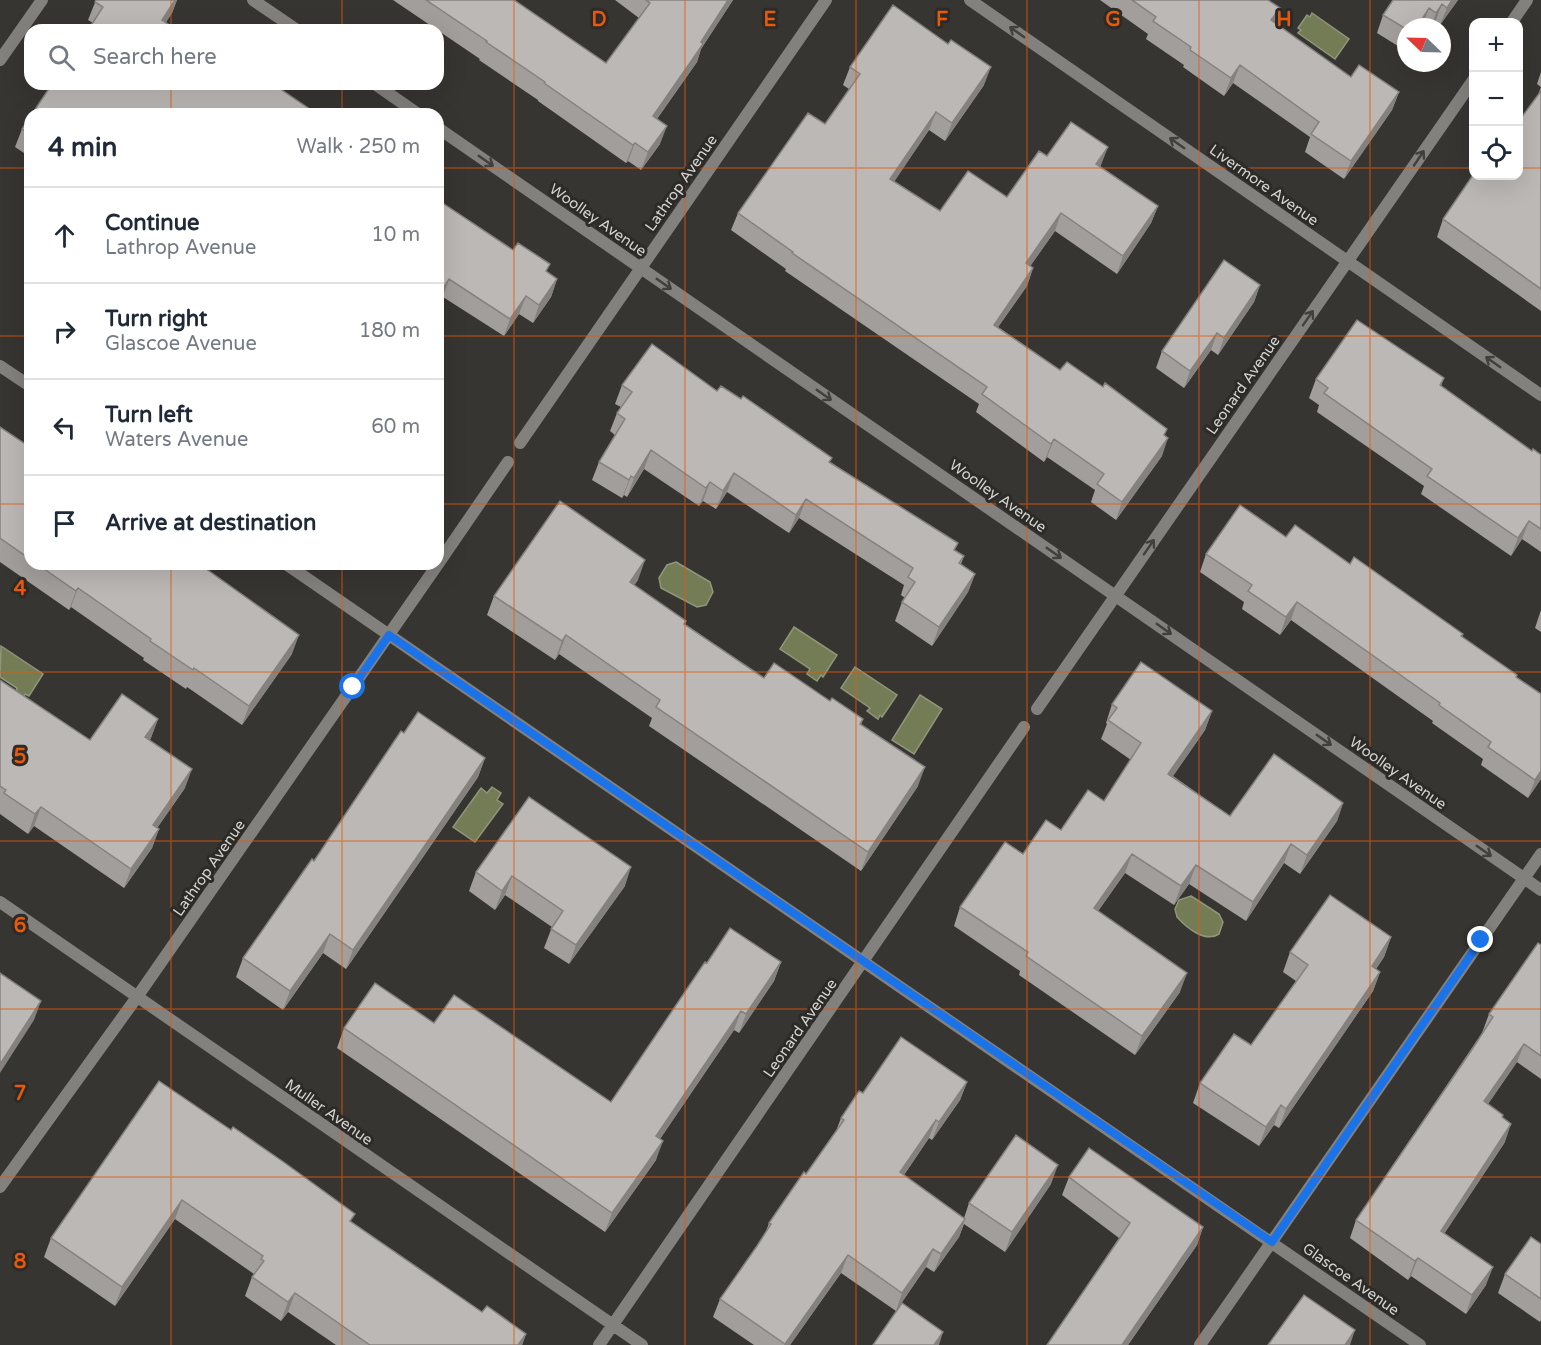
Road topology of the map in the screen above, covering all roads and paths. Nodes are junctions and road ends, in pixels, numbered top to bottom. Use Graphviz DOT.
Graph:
graph roads {
  1 [pos="42,0"];
  2 [pos="253,0"];
  3 [pos="826,0"];
  4 [pos="970,0"];
  5 [pos="1527,0"];
  6 [pos="1515,18"];
  7 [pos="25,24"];
  8 [pos="288,24"];
  9 [pos="24,26"];
  10 [pos="0,60"];
  11 [pos="1469,85"];
  12 [pos="384,90"];
  13 [pos="409,108"];
  14 [pos="444,132"];
  15 [pos="1348,261"];
  16 [pos="641,268"];
  17 [pos="0,366"];
  18 [pos="24,382"];
  19 [pos="1541,395"];
  20 [pos="520,443"];
  21 [pos="508,462"];
  22 [pos="444,555"];
  23 [pos="295,570"];
  24 [pos="434,570"];
  25 [pos="1115,596"];
  26 [pos="389,635"];
  27 [pos="1037,709"];
  28 [pos="1024,727"];
  29 [pos="1541,854"];
  30 [pos="1524,878"];
  31 [pos="1541,890"];
  32 [pos="0,902"];
  33 [pos="864,961"];
  34 [pos="137,997"];
  35 [pos="0,1187"];
  36 [pos="1272,1242"];
  37 [pos="613,1325"];
  38 [pos="599,1345"];
  39 [pos="642,1345"];
  40 [pos="1200,1345"];
  41 [pos="1420,1345"];
  1 -- 7 [label="street"];
  2 -- 8 [label="street"];
  3 -- 16 [label="street, Lathrop Avenue"];
  15 -- 4 [label="street, Livermore Avenue, one-way"];
  5 -- 6 [label="street"];
  9 -- 10 [label="street"];
  15 -- 11 [label="street, Leonard Avenue, one-way"];
  12 -- 13 [label="street"];
  14 -- 16 [label="street, Woolley Avenue, one-way"];
  19 -- 15 [label="street, Livermore Avenue, one-way"];
  25 -- 15 [label="street, Leonard Avenue, one-way"];
  16 -- 20 [label="street, Lathrop Avenue"];
  16 -- 25 [label="street, Woolley Avenue, one-way"];
  17 -- 18 [label="street"];
  21 -- 22 [label="street, Lathrop Avenue"];
  23 -- 26 [label="street, Glascoe Avenue"];
  24 -- 26 [label="street, Lathrop Avenue"];
  25 -- 27 [label="street, Leonard Avenue"];
  25 -- 30 [label="street, Woolley Avenue, one-way"];
  26 -- 33 [label="street, Glascoe Avenue"];
  26 -- 34 [label="street, Lathrop Avenue"];
  28 -- 33 [label="street, Leonard Avenue"];
  29 -- 30 [label="street"];
  30 -- 31 [label="street, Woolley Avenue"];
  30 -- 36 [label="street"];
  32 -- 34 [label="street, Muller Avenue"];
  33 -- 36 [label="street, Glascoe Avenue"];
  33 -- 37 [label="street, Leonard Avenue"];
  34 -- 35 [label="street, Lathrop Avenue"];
  34 -- 37 [label="street, Muller Avenue"];
  36 -- 40 [label="street"];
  36 -- 41 [label="street, Glascoe Avenue"];
  37 -- 38 [label="street, Leonard Avenue"];
  37 -- 39 [label="street, Muller Avenue"];
}
